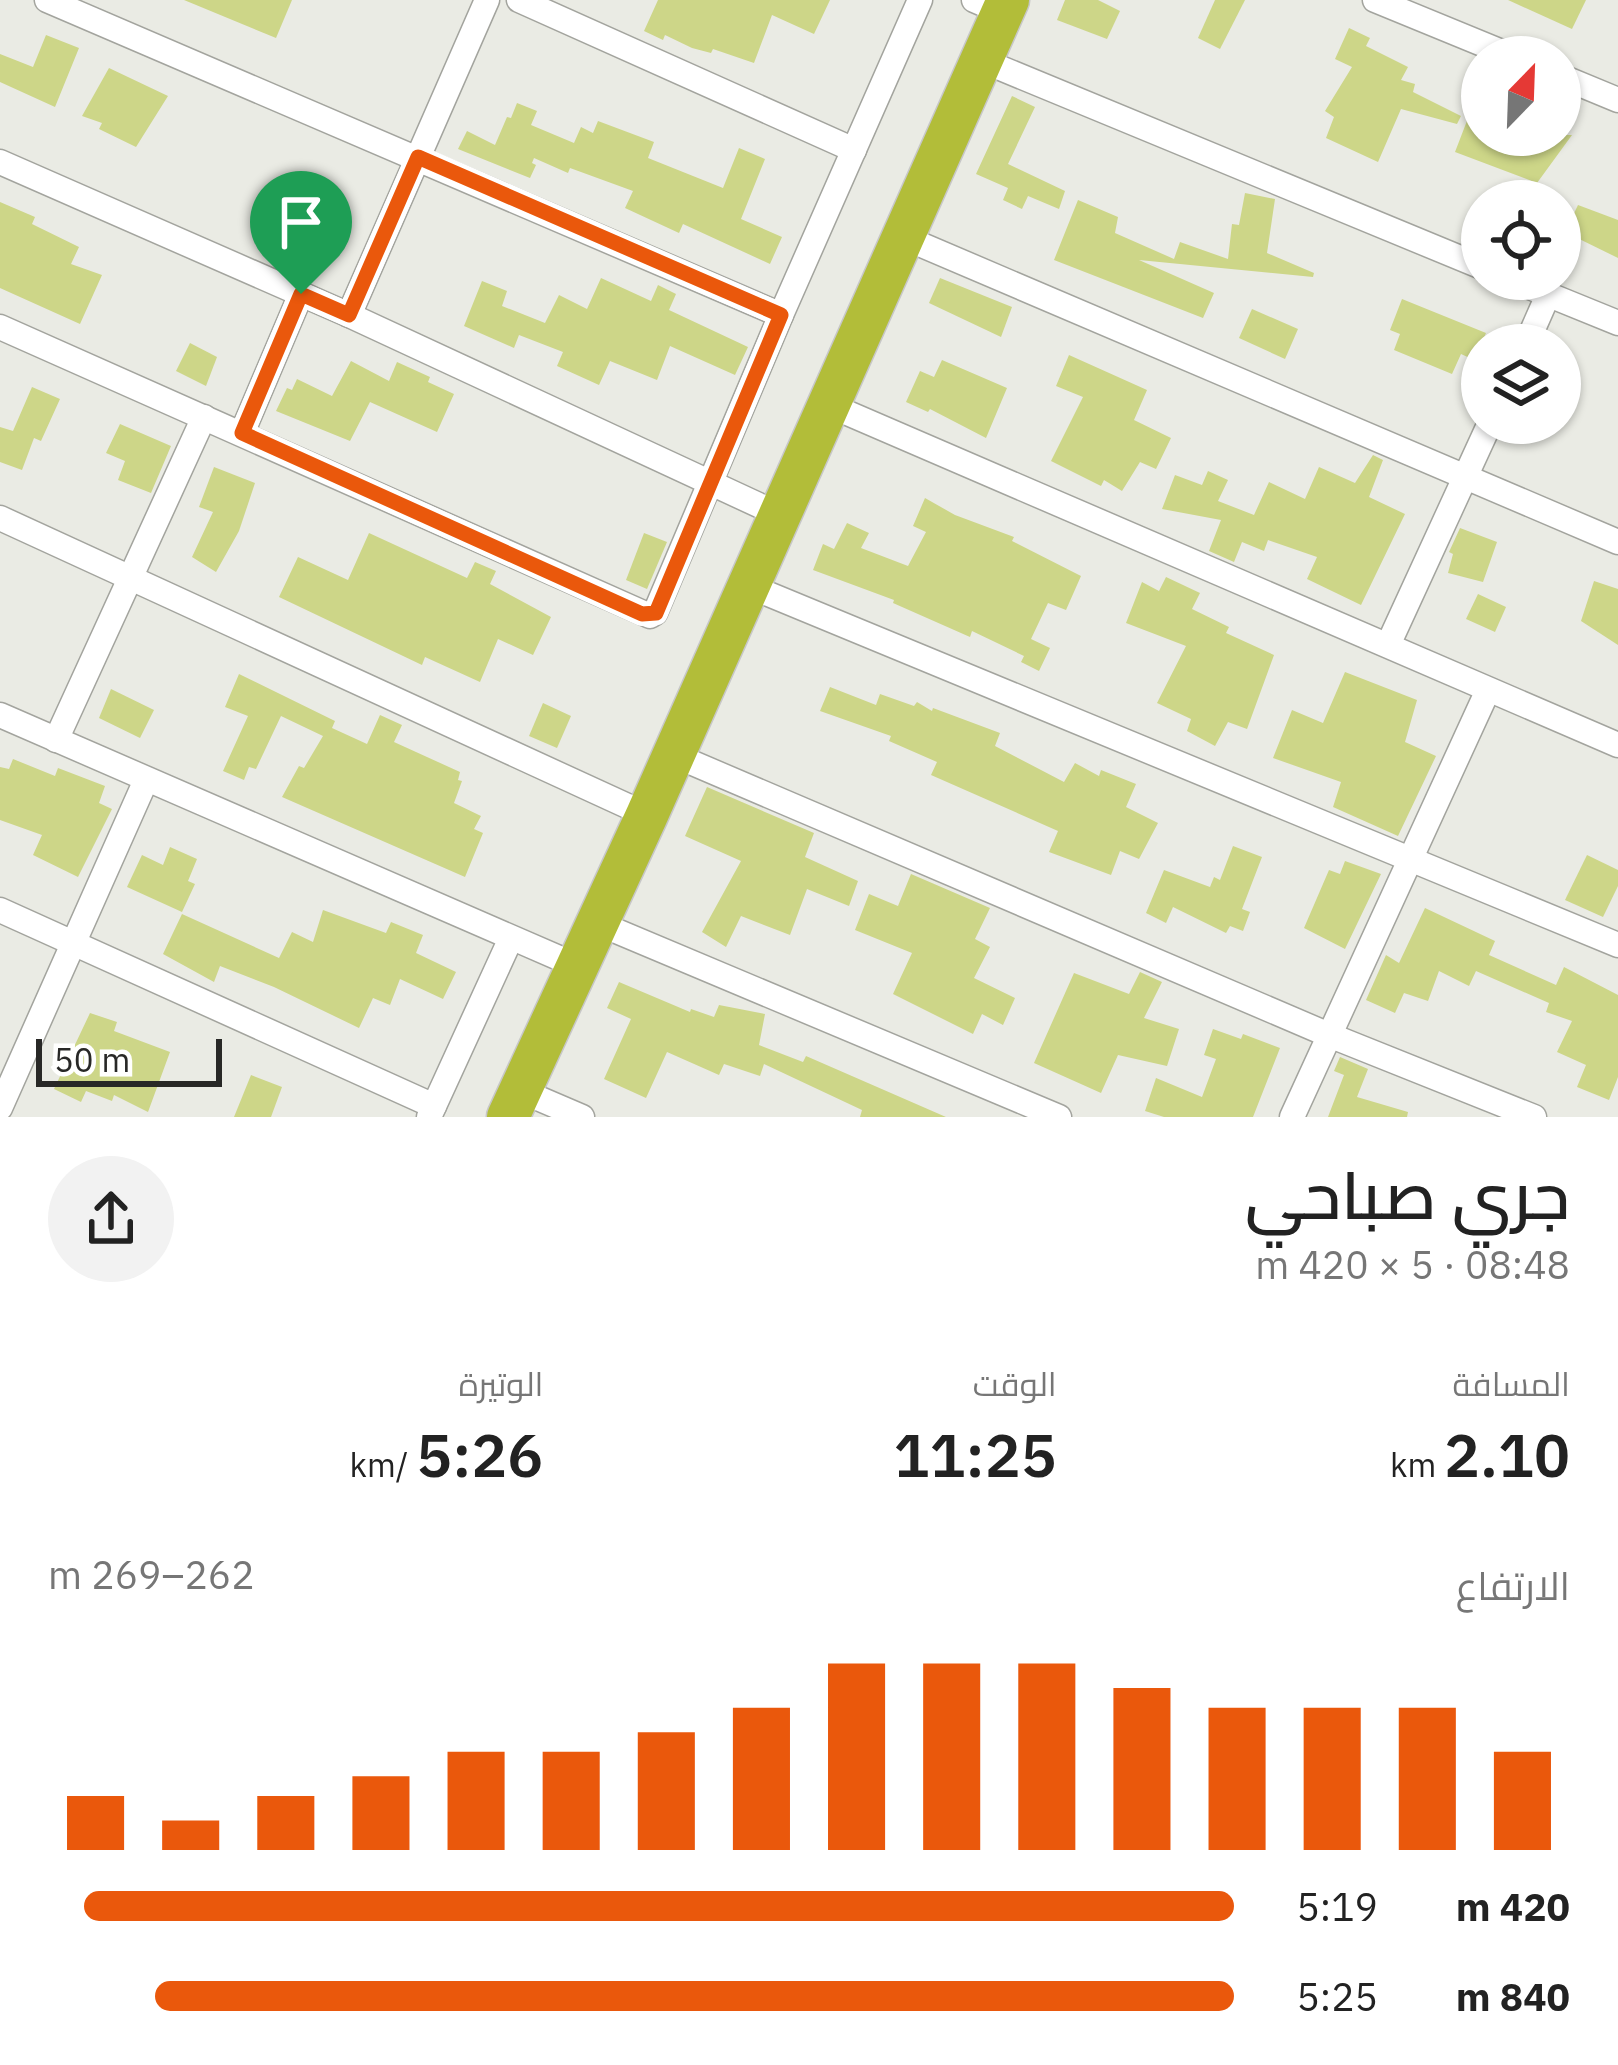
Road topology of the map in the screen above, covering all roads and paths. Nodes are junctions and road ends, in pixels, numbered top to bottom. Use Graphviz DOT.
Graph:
graph roads {
  1 [pos="47,0"];
  2 [pos="488,0"];
  3 [pos="518,0"];
  4 [pos="920,0"];
  5 [pos="1375,0"];
  6 [pos="995,4"];
  7 [pos="1463,36"];
  8 [pos="981,59"];
  9 [pos="1581,85"];
  10 [pos="1618,100"];
  11 [pos="854,150"];
  12 [pos="418,157"];
  13 [pos="0,162"];
  14 [pos="903,237"];
  15 [pos="1461,258"];
  16 [pos="301,294"];
  17 [pos="1561,300"];
  18 [pos="349,315"];
  19 [pos="781,315"];
  20 [pos="1618,323"];
  21 [pos="0,327"];
  22 [pos="829,405"];
  23 [pos="204,417"];
  24 [pos="242,433"];
  25 [pos="1480,444"];
  26 [pos="1465,478"];
  27 [pos="711,483"];
  28 [pos="780,515"];
  29 [pos="0,518"];
  30 [pos="1618,542"];
  31 [pos="130,577"];
  32 [pos="749,586"];
  33 [pos="1388,645"];
  34 [pos="1488,690"];
  35 [pos="0,716"];
  36 [pos="56,740"];
  37 [pos="1618,745"];
  38 [pos="674,755"];
  39 [pos="146,780"];
  40 [pos="647,815"];
  41 [pos="1410,861"];
  42 [pos="0,910"];
  43 [pos="595,922"];
  44 [pos="511,938"];
  45 [pos="74,943"];
  46 [pos="1618,945"];
  47 [pos="575,965"];
  48 [pos="1329,1035"];
  49 [pos="514,1104"];
  50 [pos="0,1108"];
  51 [pos="432,1112"];
  52 [pos="582,1117"];
  53 [pos="1059,1117"];
  54 [pos="1292,1117"];
  55 [pos="1534,1117"];
  1 -- 12 [label="street"];
  2 -- 12 [label="street"];
  3 -- 11 [label="street"];
  4 -- 11 [label="street"];
  5 -- 7 [label="street"];
  6 -- 8 [label="highway"];
  8 -- 14 [label="highway"];
  8 -- 15 [label="street"];
  9 -- 10 [label="street"];
  11 -- 19 [label="street"];
  12 -- 18 [label="street"];
  12 -- 19 [label="street"];
  13 -- 16 [label="street"];
  14 -- 22 [label="highway"];
  14 -- 26 [label="street"];
  16 -- 18 [label="street"];
  16 -- 24 [label="street"];
  17 -- 20 [label="street"];
  18 -- 27 [label="street"];
  19 -- 27 [label="street"];
  21 -- 23 [label="street"];
  22 -- 28 [label="highway"];
  22 -- 33 [label="street"];
  23 -- 24 [label="street"];
  23 -- 31 [label="street"];
  24 -- 27 [label="street"];
  25 -- 26 [label="street"];
  26 -- 30 [label="street"];
  26 -- 33 [label="street"];
  27 -- 28 [label="street"];
  28 -- 32 [label="highway"];
  29 -- 31 [label="street"];
  31 -- 36 [label="street"];
  31 -- 40 [label="street"];
  32 -- 38 [label="highway"];
  32 -- 41 [label="street"];
  33 -- 34 [label="street"];
  34 -- 37 [label="street"];
  34 -- 41 [label="street"];
  35 -- 36 [label="street"];
  36 -- 39 [label="street"];
  38 -- 40 [label="highway"];
  38 -- 48 [label="street"];
  39 -- 44 [label="street"];
  39 -- 45 [label="street"];
  40 -- 43 [label="highway"];
  41 -- 46 [label="street"];
  41 -- 48 [label="street"];
  42 -- 45 [label="street"];
  43 -- 47 [label="highway"];
  43 -- 53 [label="street"];
  44 -- 47 [label="street"];
  44 -- 51 [label="street"];
  45 -- 50 [label="street"];
  45 -- 51 [label="street"];
  47 -- 49 [label="highway"];
  48 -- 54 [label="street"];
  48 -- 55 [label="street"];
  49 -- 52 [label="street"];
}
